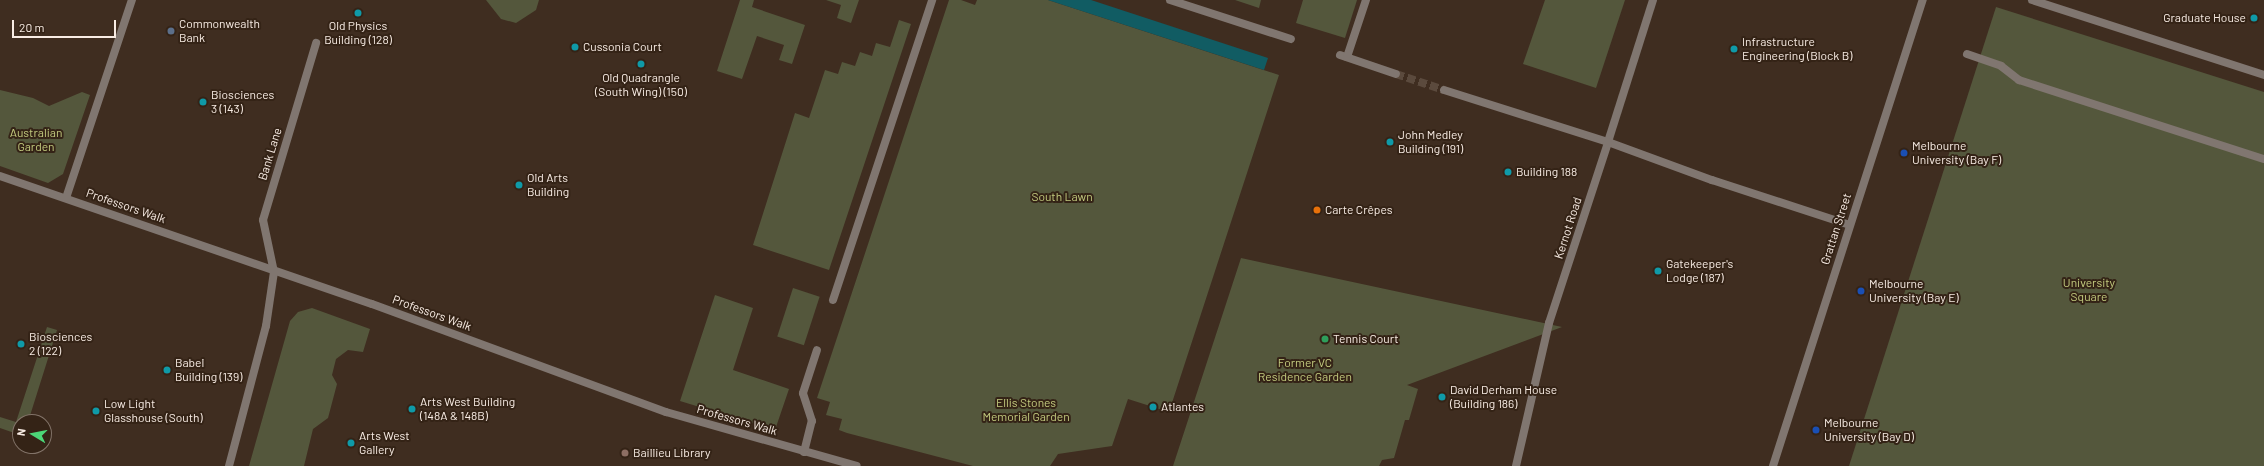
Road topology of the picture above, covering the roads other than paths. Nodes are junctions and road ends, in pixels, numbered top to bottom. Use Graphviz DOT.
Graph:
graph roads {
  1 [pos="132,0"];
  2 [pos="932,0"];
  3 [pos="1170,0"];
  4 [pos="1366,0"];
  5 [pos="1653,0"];
  6 [pos="1923,0"];
  7 [pos="2032,0"];
  8 [pos="1291,39"];
  9 [pos="316,43"];
  10 [pos="1967,54"];
  11 [pos="1396,74"];
  12 [pos="2264,75"];
  13 [pos="1444,90"];
  14 [pos="1608,142"];
  15 [pos="2264,159"];
  16 [pos="0,176"];
  17 [pos="66,198"];
  18 [pos="1850,225"];
  19 [pos="274,272"];
  20 [pos="833,300"];
  21 [pos="817,350"];
  22 [pos="804,452"];
  23 [pos="229,466"];
  24 [pos="857,466"];
  25 [pos="1516,466"];
  26 [pos="1774,466"];
  1 -- 17 [label="street"];
  2 -- 20 [label="street"];
  3 -- 8 [label="street"];
  4 -- 11 [label="street"];
  5 -- 14 [label="street, Kernot Road"];
  6 -- 18 [label="street, Grattan Street"];
  7 -- 12 [label="street"];
  9 -- 19 [label="street, Bank Lane"];
  10 -- 15 [label="street"];
  13 -- 14 [label="street"];
  14 -- 18 [label="street"];
  14 -- 25 [label="street, Kernot Road"];
  16 -- 17 [label="street, Professors Walk"];
  17 -- 19 [label="street, Professors Walk"];
  18 -- 26 [label="street, Grattan Street"];
  19 -- 22 [label="street, Professors Walk"];
  19 -- 23 [label="street"];
  21 -- 22 [label="street"];
  22 -- 24 [label="street, Professors Walk"];
}
